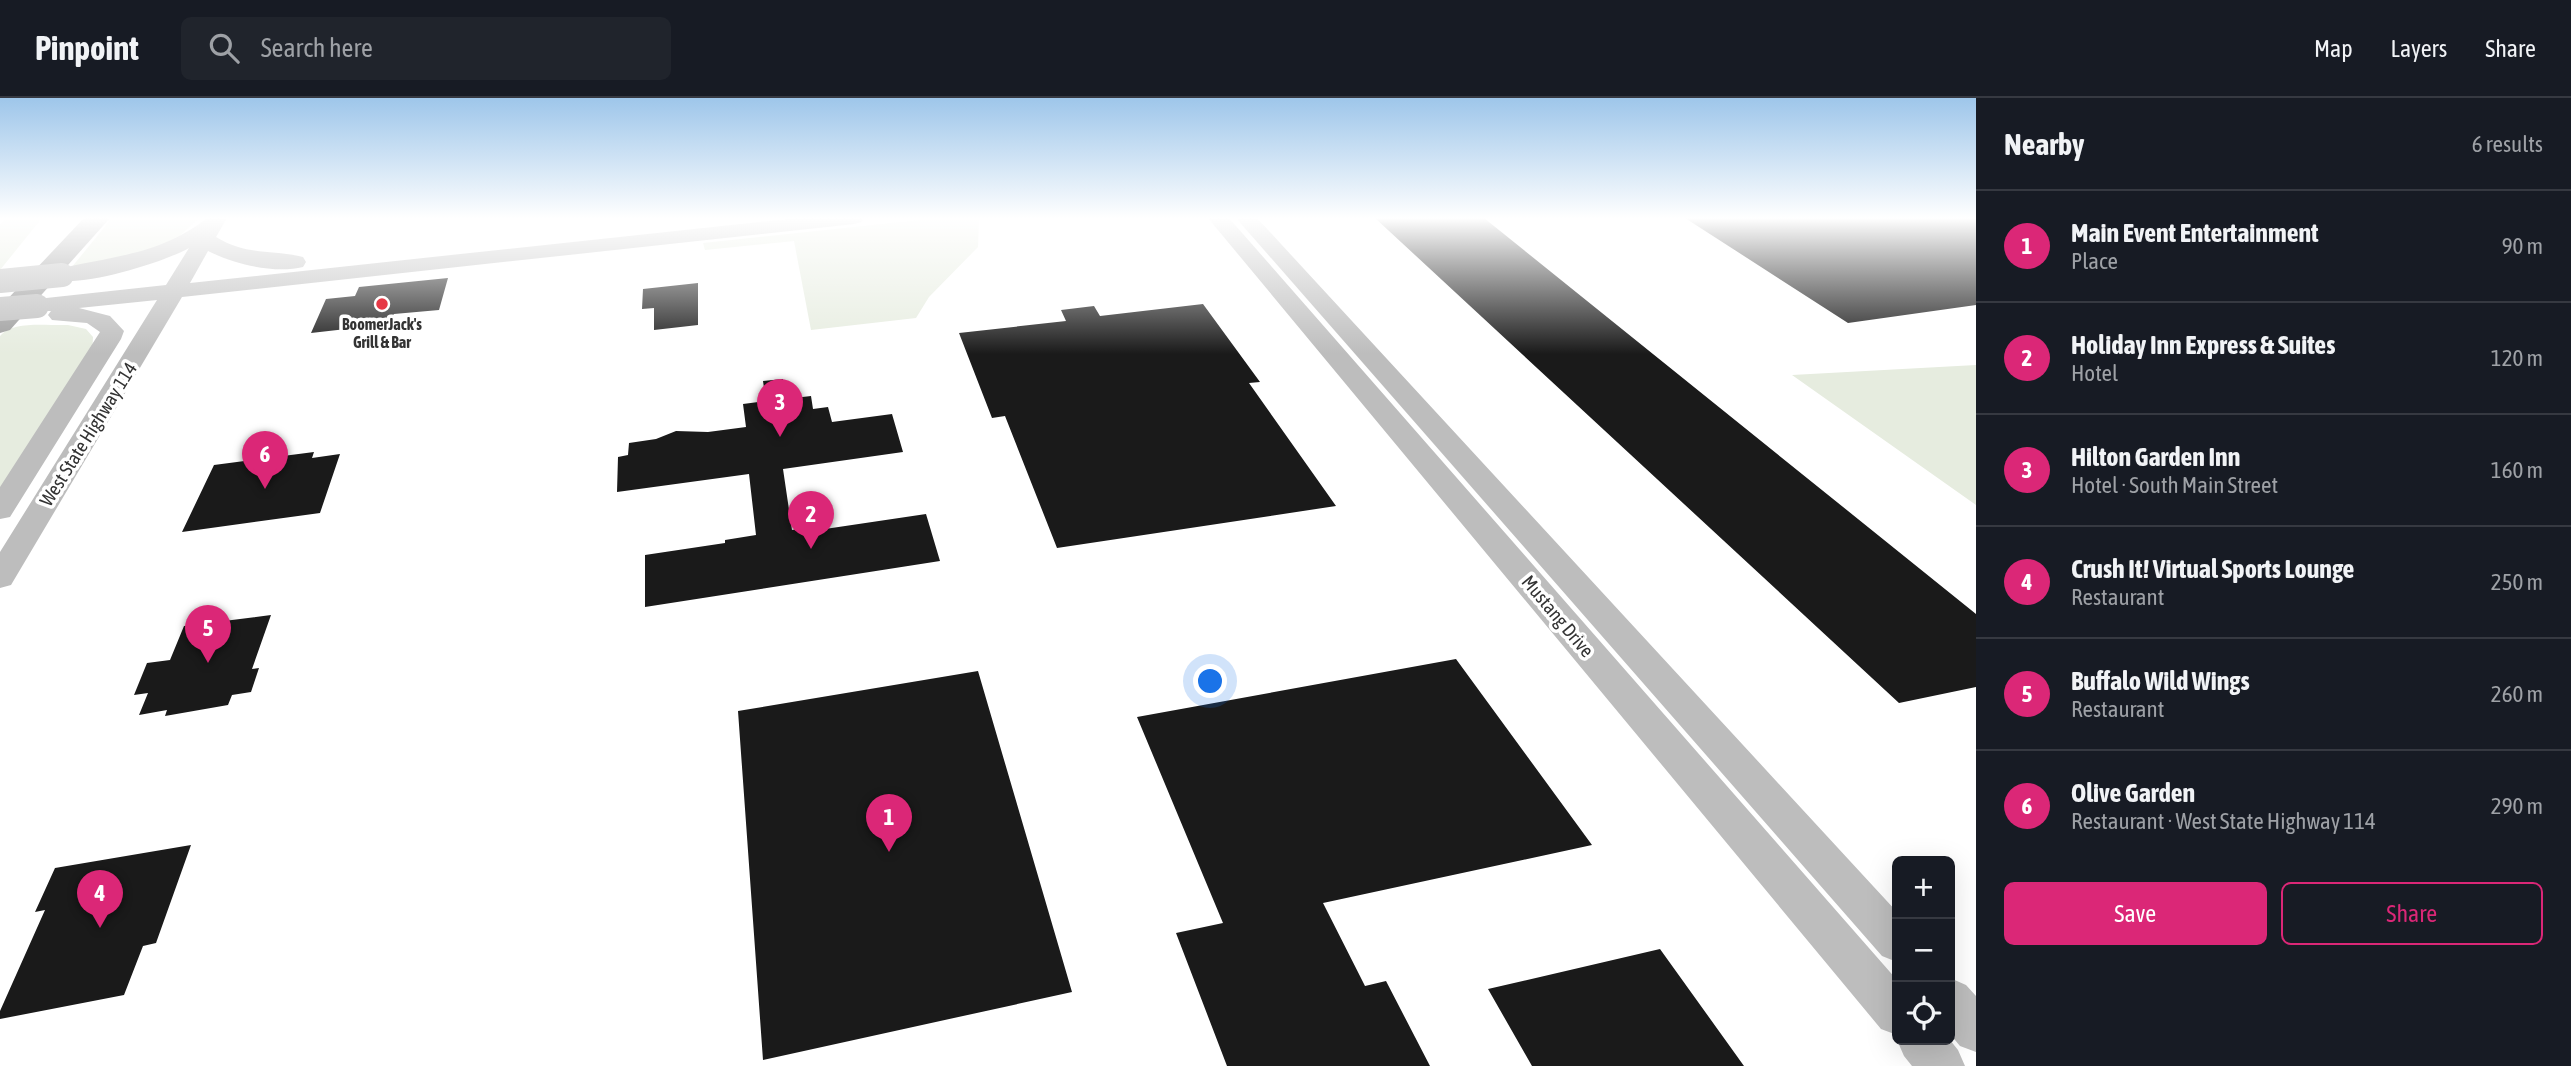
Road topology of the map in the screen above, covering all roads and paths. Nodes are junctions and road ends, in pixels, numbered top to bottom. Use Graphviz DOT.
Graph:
graph roads {
  1 [pos="25,263"];
  2 [pos="55,263"];
  3 [pos="129,263"];
  4 [pos="192,263"];
  5 [pos="289,263"];
  6 [pos="371,263"];
  7 [pos="400,263"];
  8 [pos="1257,263"];
  9 [pos="1287,263"];
  10 [pos="350,270"];
  11 [pos="0,281"];
  12 [pos="180,283"];
  13 [pos="0,293"];
  14 [pos="45,296"];
  15 [pos="0,309"];
  16 [pos="0,322"];
  17 [pos="0,510"];
  18 [pos="1555,561"];
  19 [pos="1518,569"];
  20 [pos="0,577"];
  21 [pos="1892,936"];
  22 [pos="1955,1006"];
  23 [pos="1892,1007"];
  24 [pos="1976,1030"];
  25 [pos="1924,1045"];
  26 [pos="1942,1066"];
  1 -- 13 [label="highway"];
  2 -- 16 [label="highway"];
  3 -- 14 [label="main road"];
  4 -- 12 [label="main road, West State Highway 114"];
  5 -- 12 [label="main road"];
  6 -- 10 [label="main road"];
  7 -- 10 [label="main road"];
  8 -- 19 [label="main road, Mustang Drive"];
  9 -- 18 [label="main road, Mustang Drive"];
  10 -- 12 [label="main road"];
  11 -- 14 [label="main road, bridge"];
  12 -- 14 [label="main road"];
  12 -- 20 [label="main road, West State Highway 114"];
  13 -- 14 [label="main road"];
  14 -- 15 [label="main road, bridge"];
  14 -- 16 [label="main road"];
  14 -- 17 [label="main road"];
  18 -- 19 [label="main road"];
  18 -- 21 [label="main road, Mustang Drive"];
  19 -- 23 [label="main road, Mustang Drive"];
  22 -- 24 [label="main road"];
  25 -- 26 [label="main road"];
}
